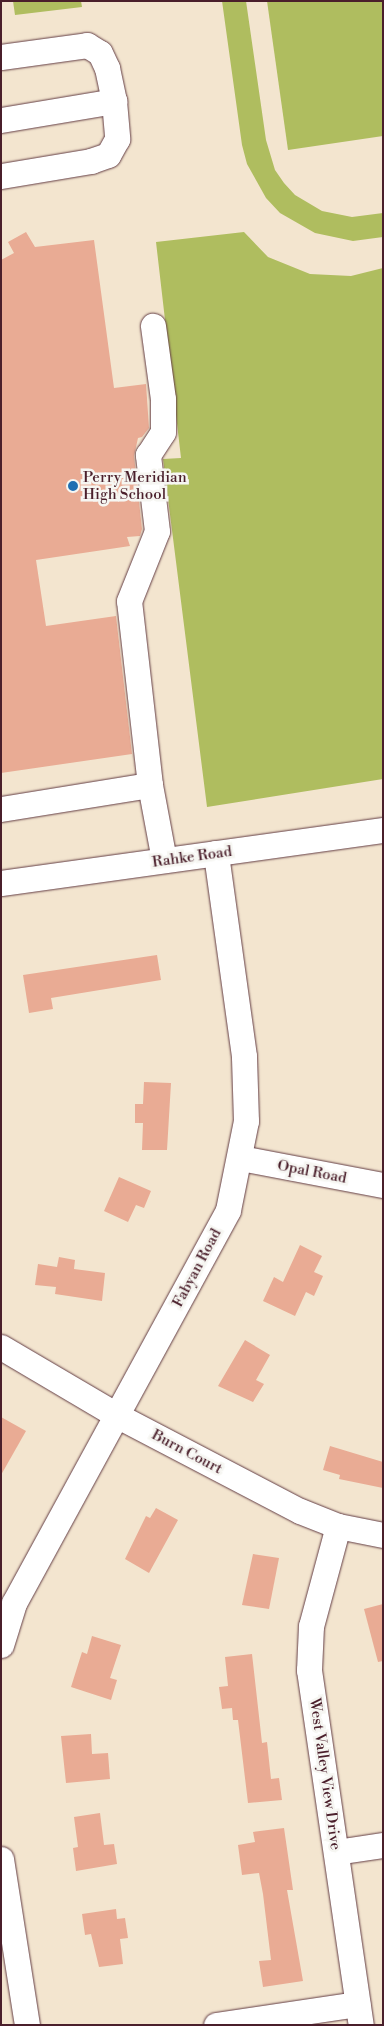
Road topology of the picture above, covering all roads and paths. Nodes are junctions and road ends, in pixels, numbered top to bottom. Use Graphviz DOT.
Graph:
graph roads {
  1 [pos="1,57"];
  2 [pos="114,101"];
  3 [pos="1,120"];
  4 [pos="1,176"];
  5 [pos="153,326"];
  6 [pos="150,785"];
  7 [pos="1,809"];
  8 [pos="383,830"];
  9 [pos="216,853"];
  10 [pos="164,860"];
  11 [pos="1,884"];
  12 [pos="241,1158"];
  13 [pos="383,1185"];
  14 [pos="1,1347"];
  15 [pos="118,1416"];
  16 [pos="338,1526"];
  17 [pos="383,1535"];
  18 [pos="1,1645"];
  19 [pos="383,1845"];
  20 [pos="336,1852"];
  21 [pos="1,1859"];
  22 [pos="359,2014"];
  23 [pos="27,2025"];
  24 [pos="216,2025"];
  1 -- 2 [label="street"];
  2 -- 3 [label="street"];
  2 -- 4 [label="street"];
  5 -- 6 [label="street"];
  6 -- 7 [label="street"];
  6 -- 10 [label="street"];
  8 -- 9 [label="street, Rahke Road"];
  9 -- 10 [label="street, Rahke Road"];
  9 -- 12 [label="street, Fabyan Road"];
  10 -- 11 [label="street, Rahke Road"];
  12 -- 13 [label="street, Opal Road"];
  12 -- 15 [label="street, Fabyan Road"];
  14 -- 15 [label="street, Burn Court"];
  15 -- 16 [label="street, Burn Court"];
  15 -- 18 [label="street, Fabyan Road"];
  16 -- 17 [label="street, Burn Court"];
  16 -- 20 [label="street, West Valley View Drive"];
  19 -- 20 [label="street"];
  20 -- 22 [label="street, West Valley View Drive"];
  21 -- 23 [label="street"];
  22 -- 24 [label="street"];
}
